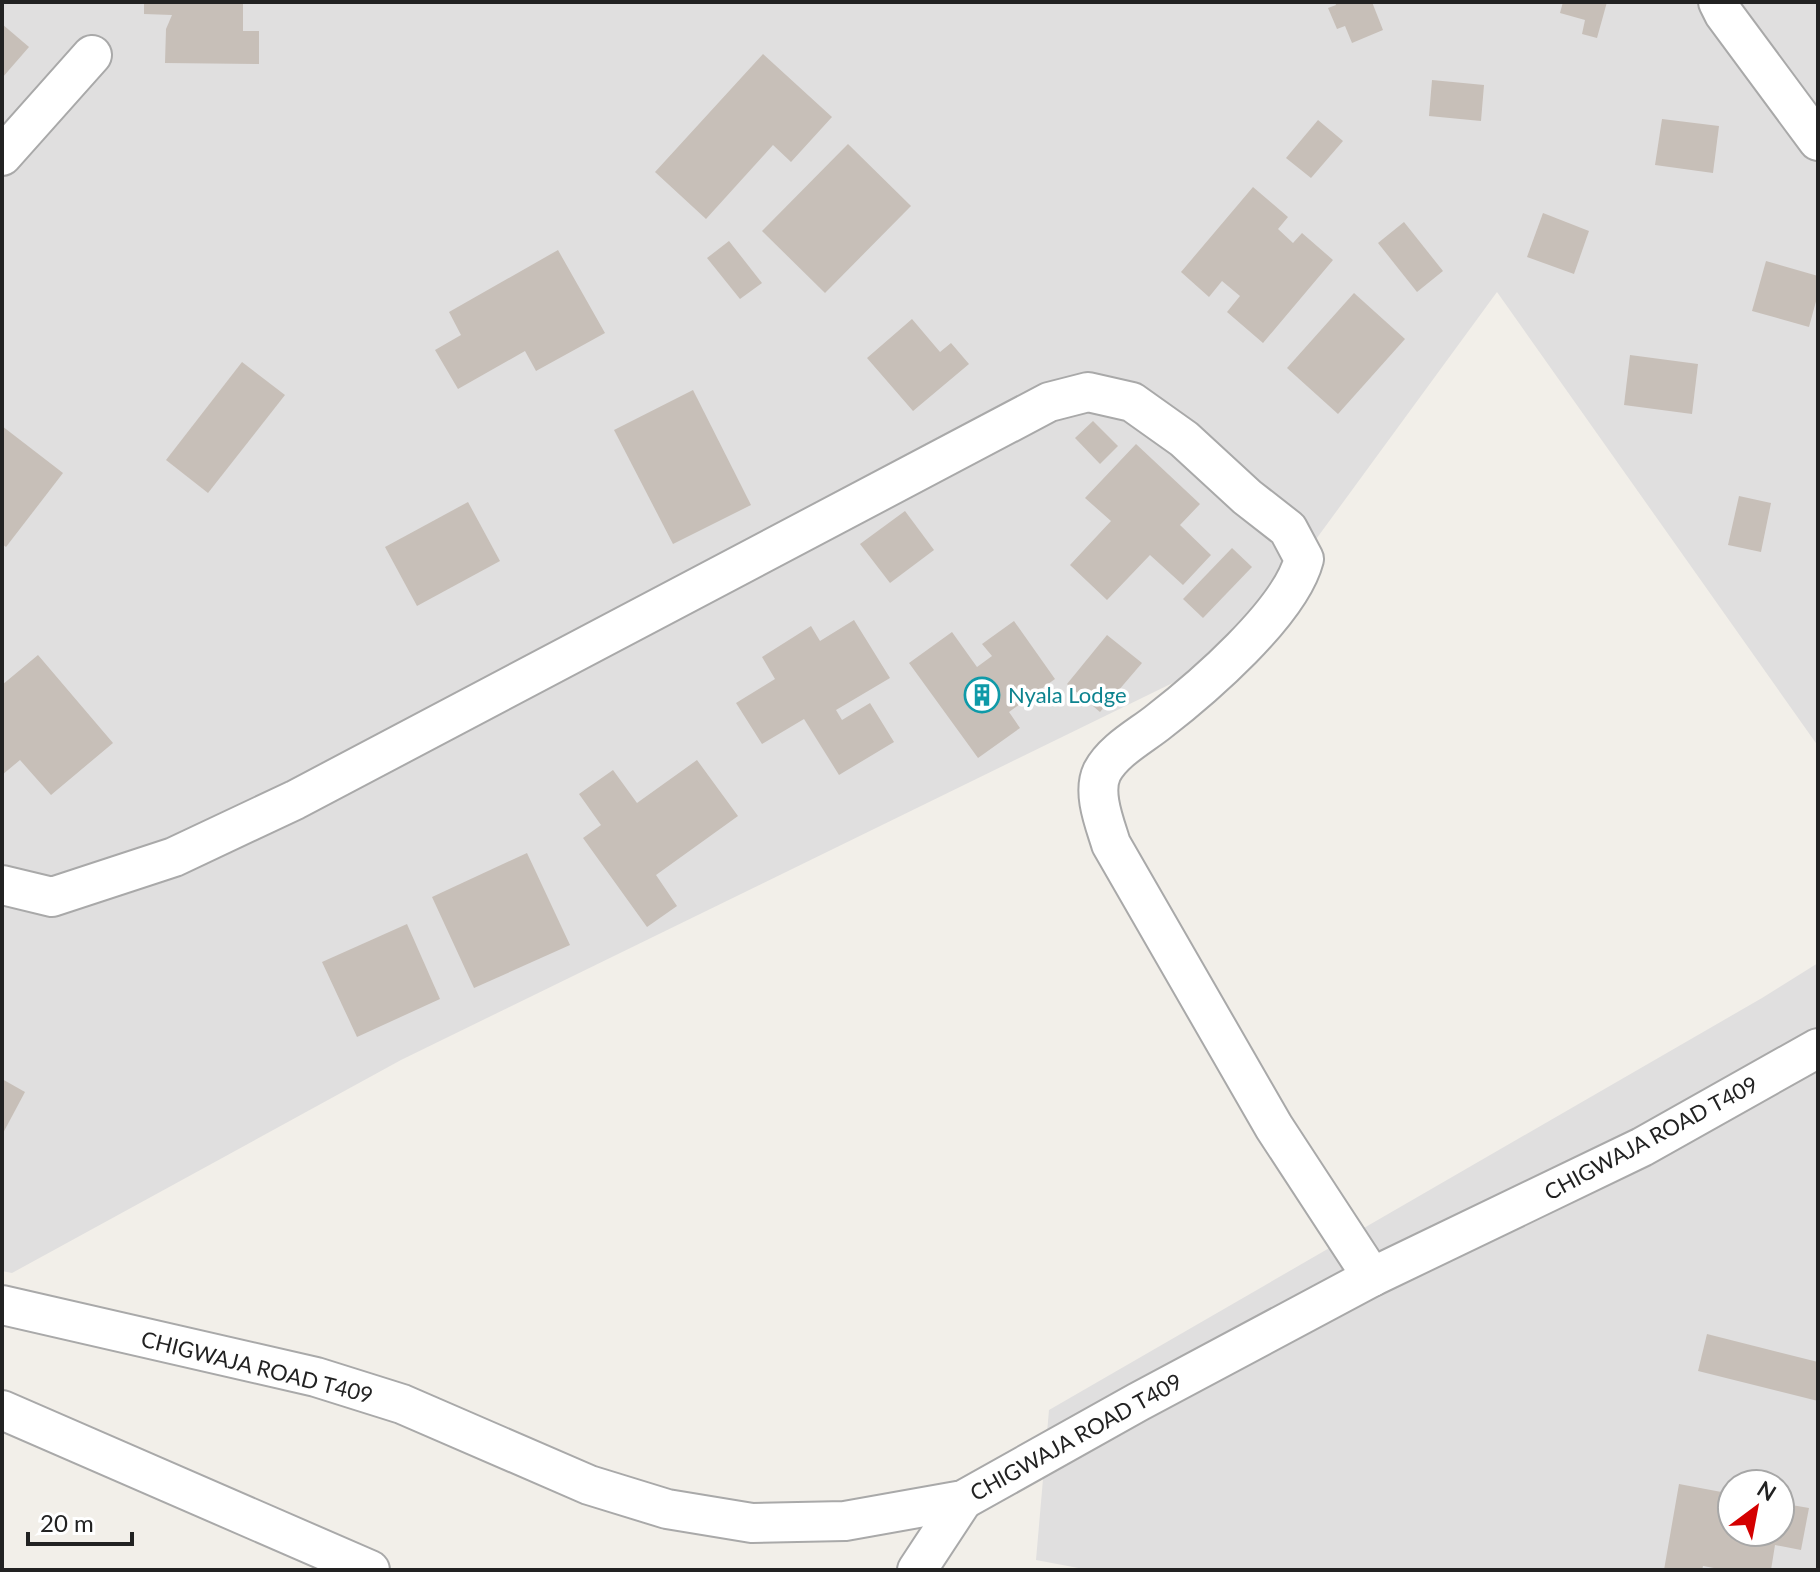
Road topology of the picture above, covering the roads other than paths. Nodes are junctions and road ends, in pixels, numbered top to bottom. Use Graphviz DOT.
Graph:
graph roads {
  1 [pos="1718,2"];
  2 [pos="92,55"];
  3 [pos="1818,141"];
  4 [pos="2,156"];
  5 [pos="2,885"];
  6 [pos="1818,1048"];
  7 [pos="1372,1277"];
  8 [pos="2,1305"];
  9 [pos="2,1410"];
  10 [pos="963,1500"];
  11 [pos="370,1570"];
  12 [pos="917,1570"];
  1 -- 3 [label="street"];
  2 -- 4 [label="street"];
  5 -- 7 [label="street"];
  6 -- 7 [label="street, CHIGWAJA ROAD T409"];
  7 -- 10 [label="street, CHIGWAJA ROAD T409"];
  8 -- 10 [label="street, CHIGWAJA ROAD T409"];
  9 -- 11 [label="street"];
  10 -- 12 [label="street"];
}
